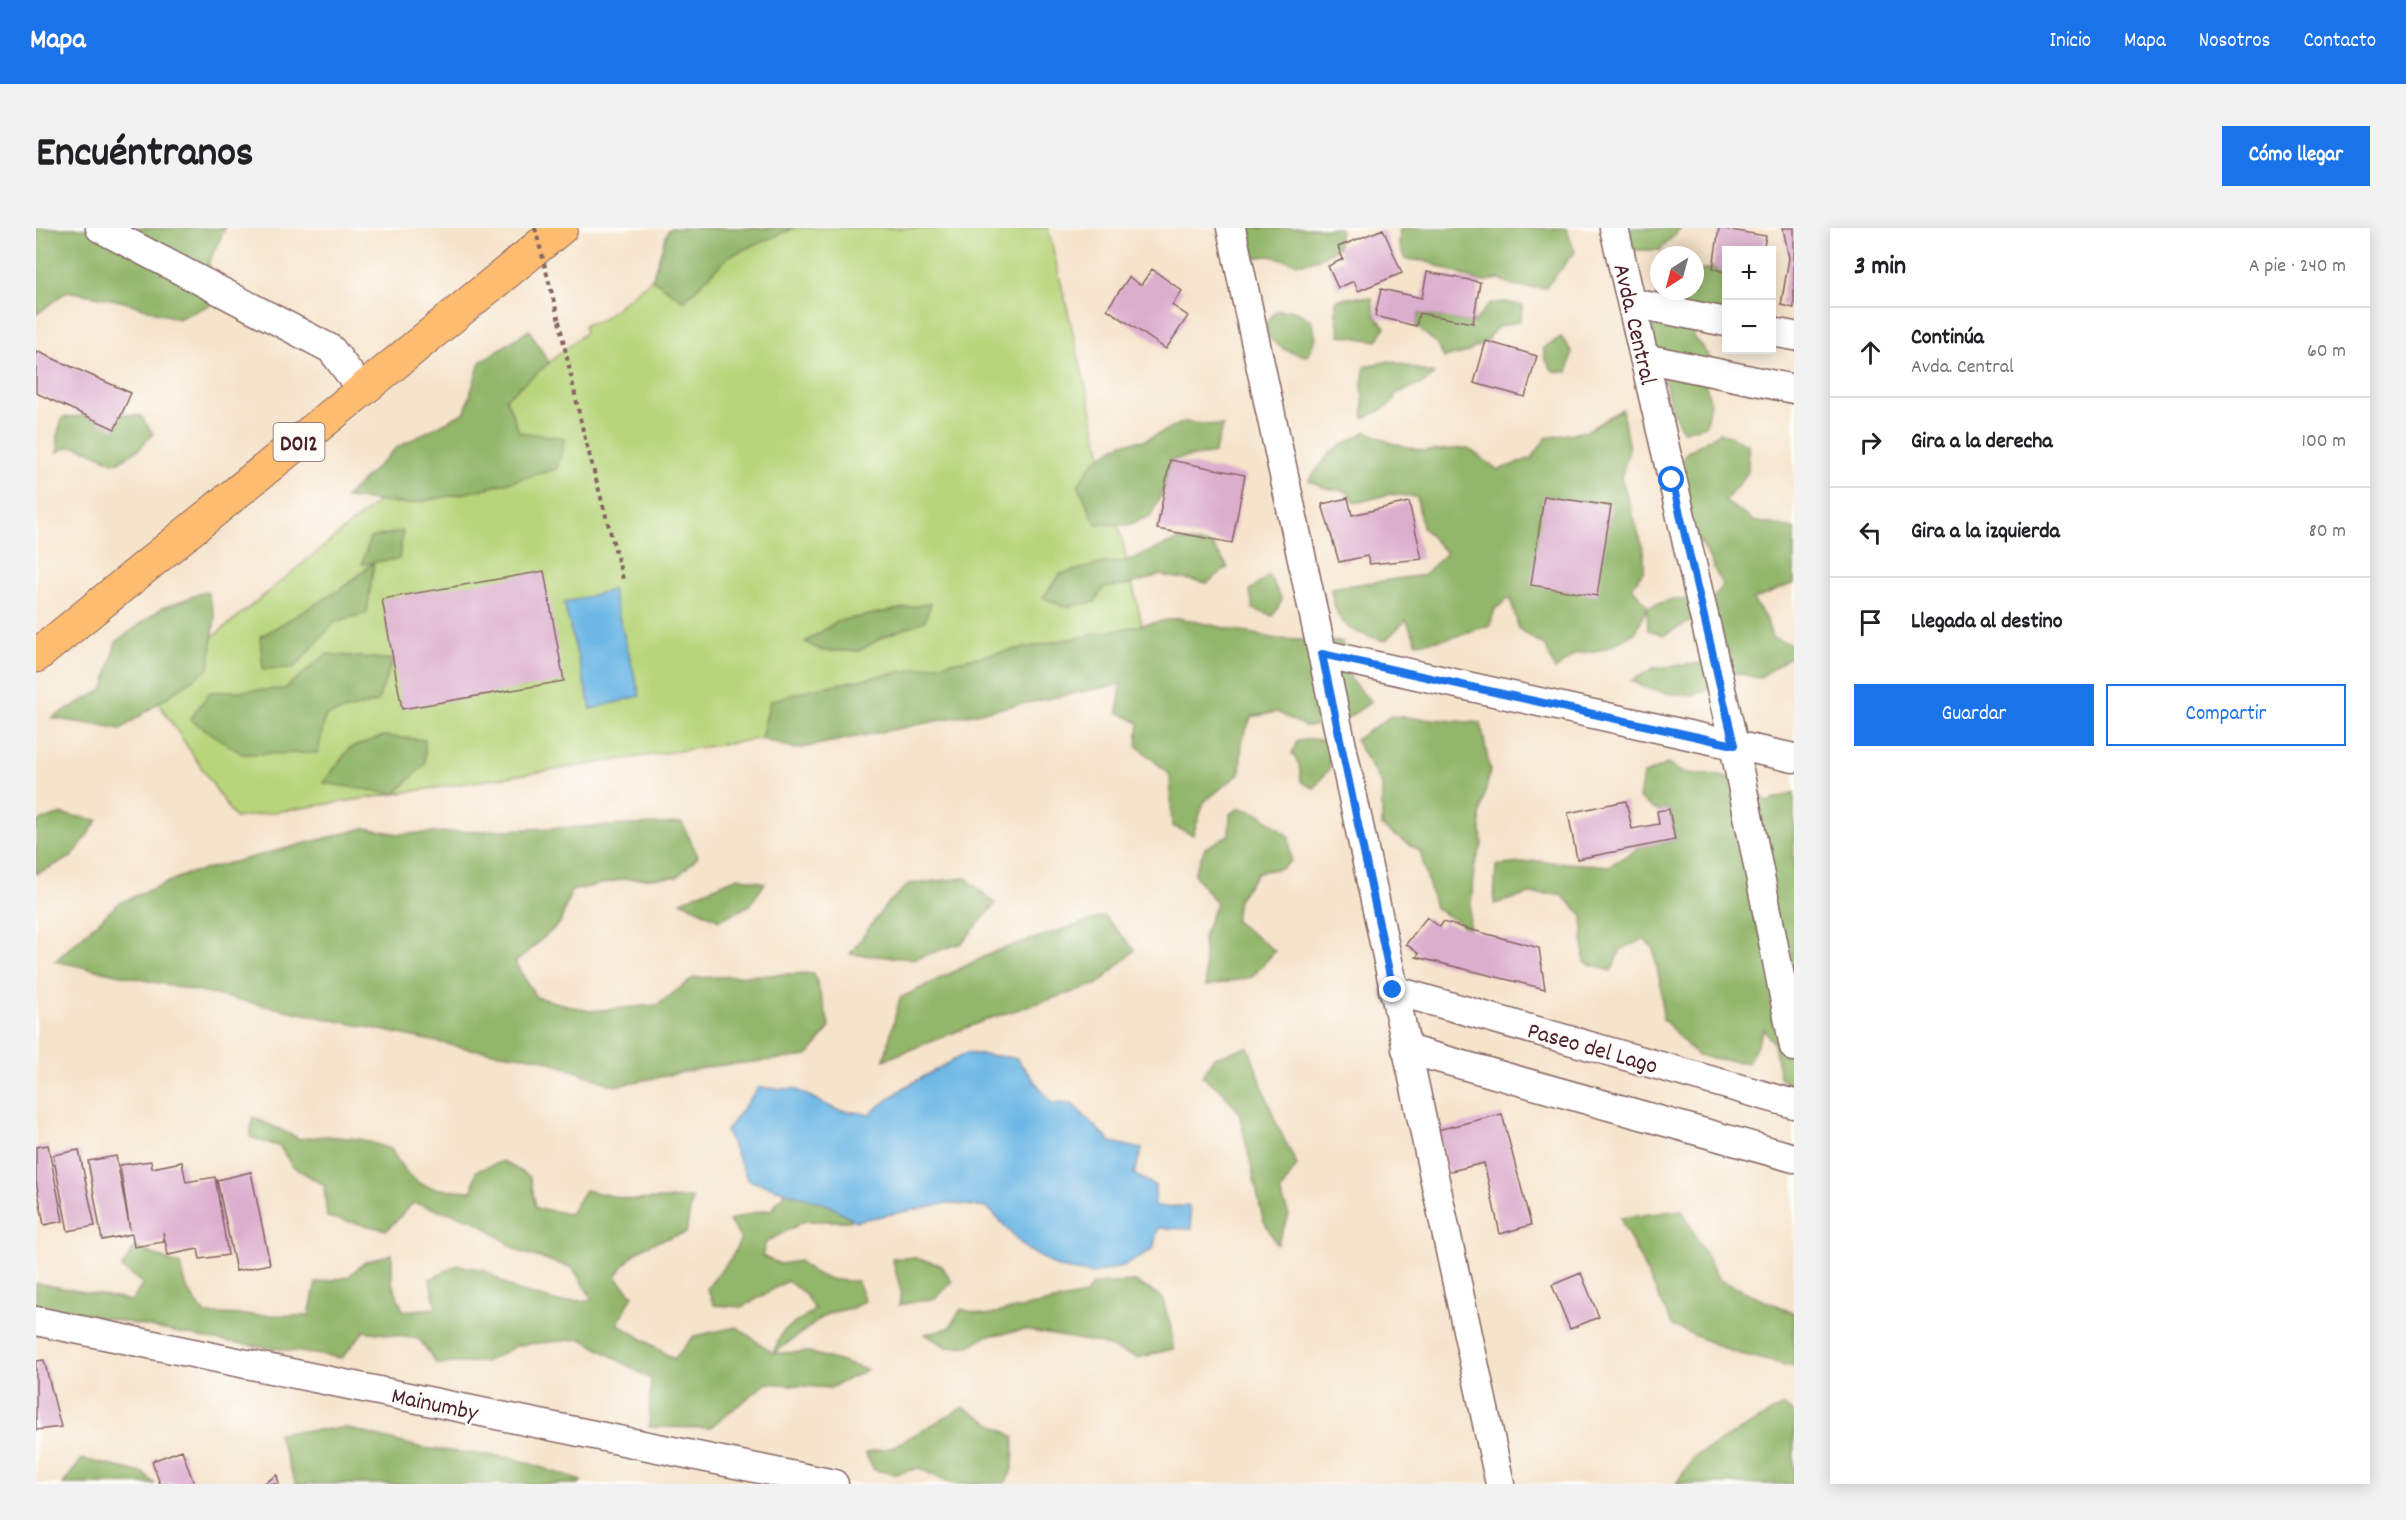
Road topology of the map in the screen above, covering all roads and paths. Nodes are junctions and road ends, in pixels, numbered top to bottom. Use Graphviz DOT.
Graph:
graph roads {
  1 [pos="100,228"];
  2 [pos="535,228"];
  3 [pos="561,228"];
  4 [pos="1231,228"];
  5 [pos="1614,228"];
  6 [pos="1633,303"];
  7 [pos="1722,321"];
  8 [pos="1776,333"];
  9 [pos="1794,336"];
  10 [pos="1644,358"];
  11 [pos="1794,389"];
  12 [pos="362,390"];
  13 [pos="622,579"];
  14 [pos="1322,654"];
  15 [pos="36,656"];
  16 [pos="1734,745"];
  17 [pos="1794,758"];
  18 [pos="1393,990"];
  19 [pos="1794,1047"];
  20 [pos="1406,1049"];
  21 [pos="1794,1104"];
  22 [pos="1794,1158"];
  23 [pos="36,1321"];
  24 [pos="834,1484"];
  25 [pos="1500,1484"];
  1 -- 12 [label="street"];
  2 -- 13 [label="path, bridge"];
  3 -- 12 [label="main road, D012"];
  4 -- 14 [label="street"];
  5 -- 6 [label="street, Avda. Central"];
  6 -- 7 [label="street"];
  6 -- 10 [label="street, Avda. Central"];
  8 -- 9 [label="street"];
  10 -- 11 [label="street"];
  10 -- 16 [label="street, Avda. Central"];
  12 -- 15 [label="main road, D012"];
  14 -- 16 [label="street"];
  14 -- 18 [label="street"];
  16 -- 17 [label="street"];
  16 -- 19 [label="street, Avda. Central"];
  18 -- 20 [label="street"];
  18 -- 21 [label="street, Paseo del Lago"];
  20 -- 22 [label="street"];
  20 -- 25 [label="street"];
  23 -- 24 [label="street, Mainumby"];
}
